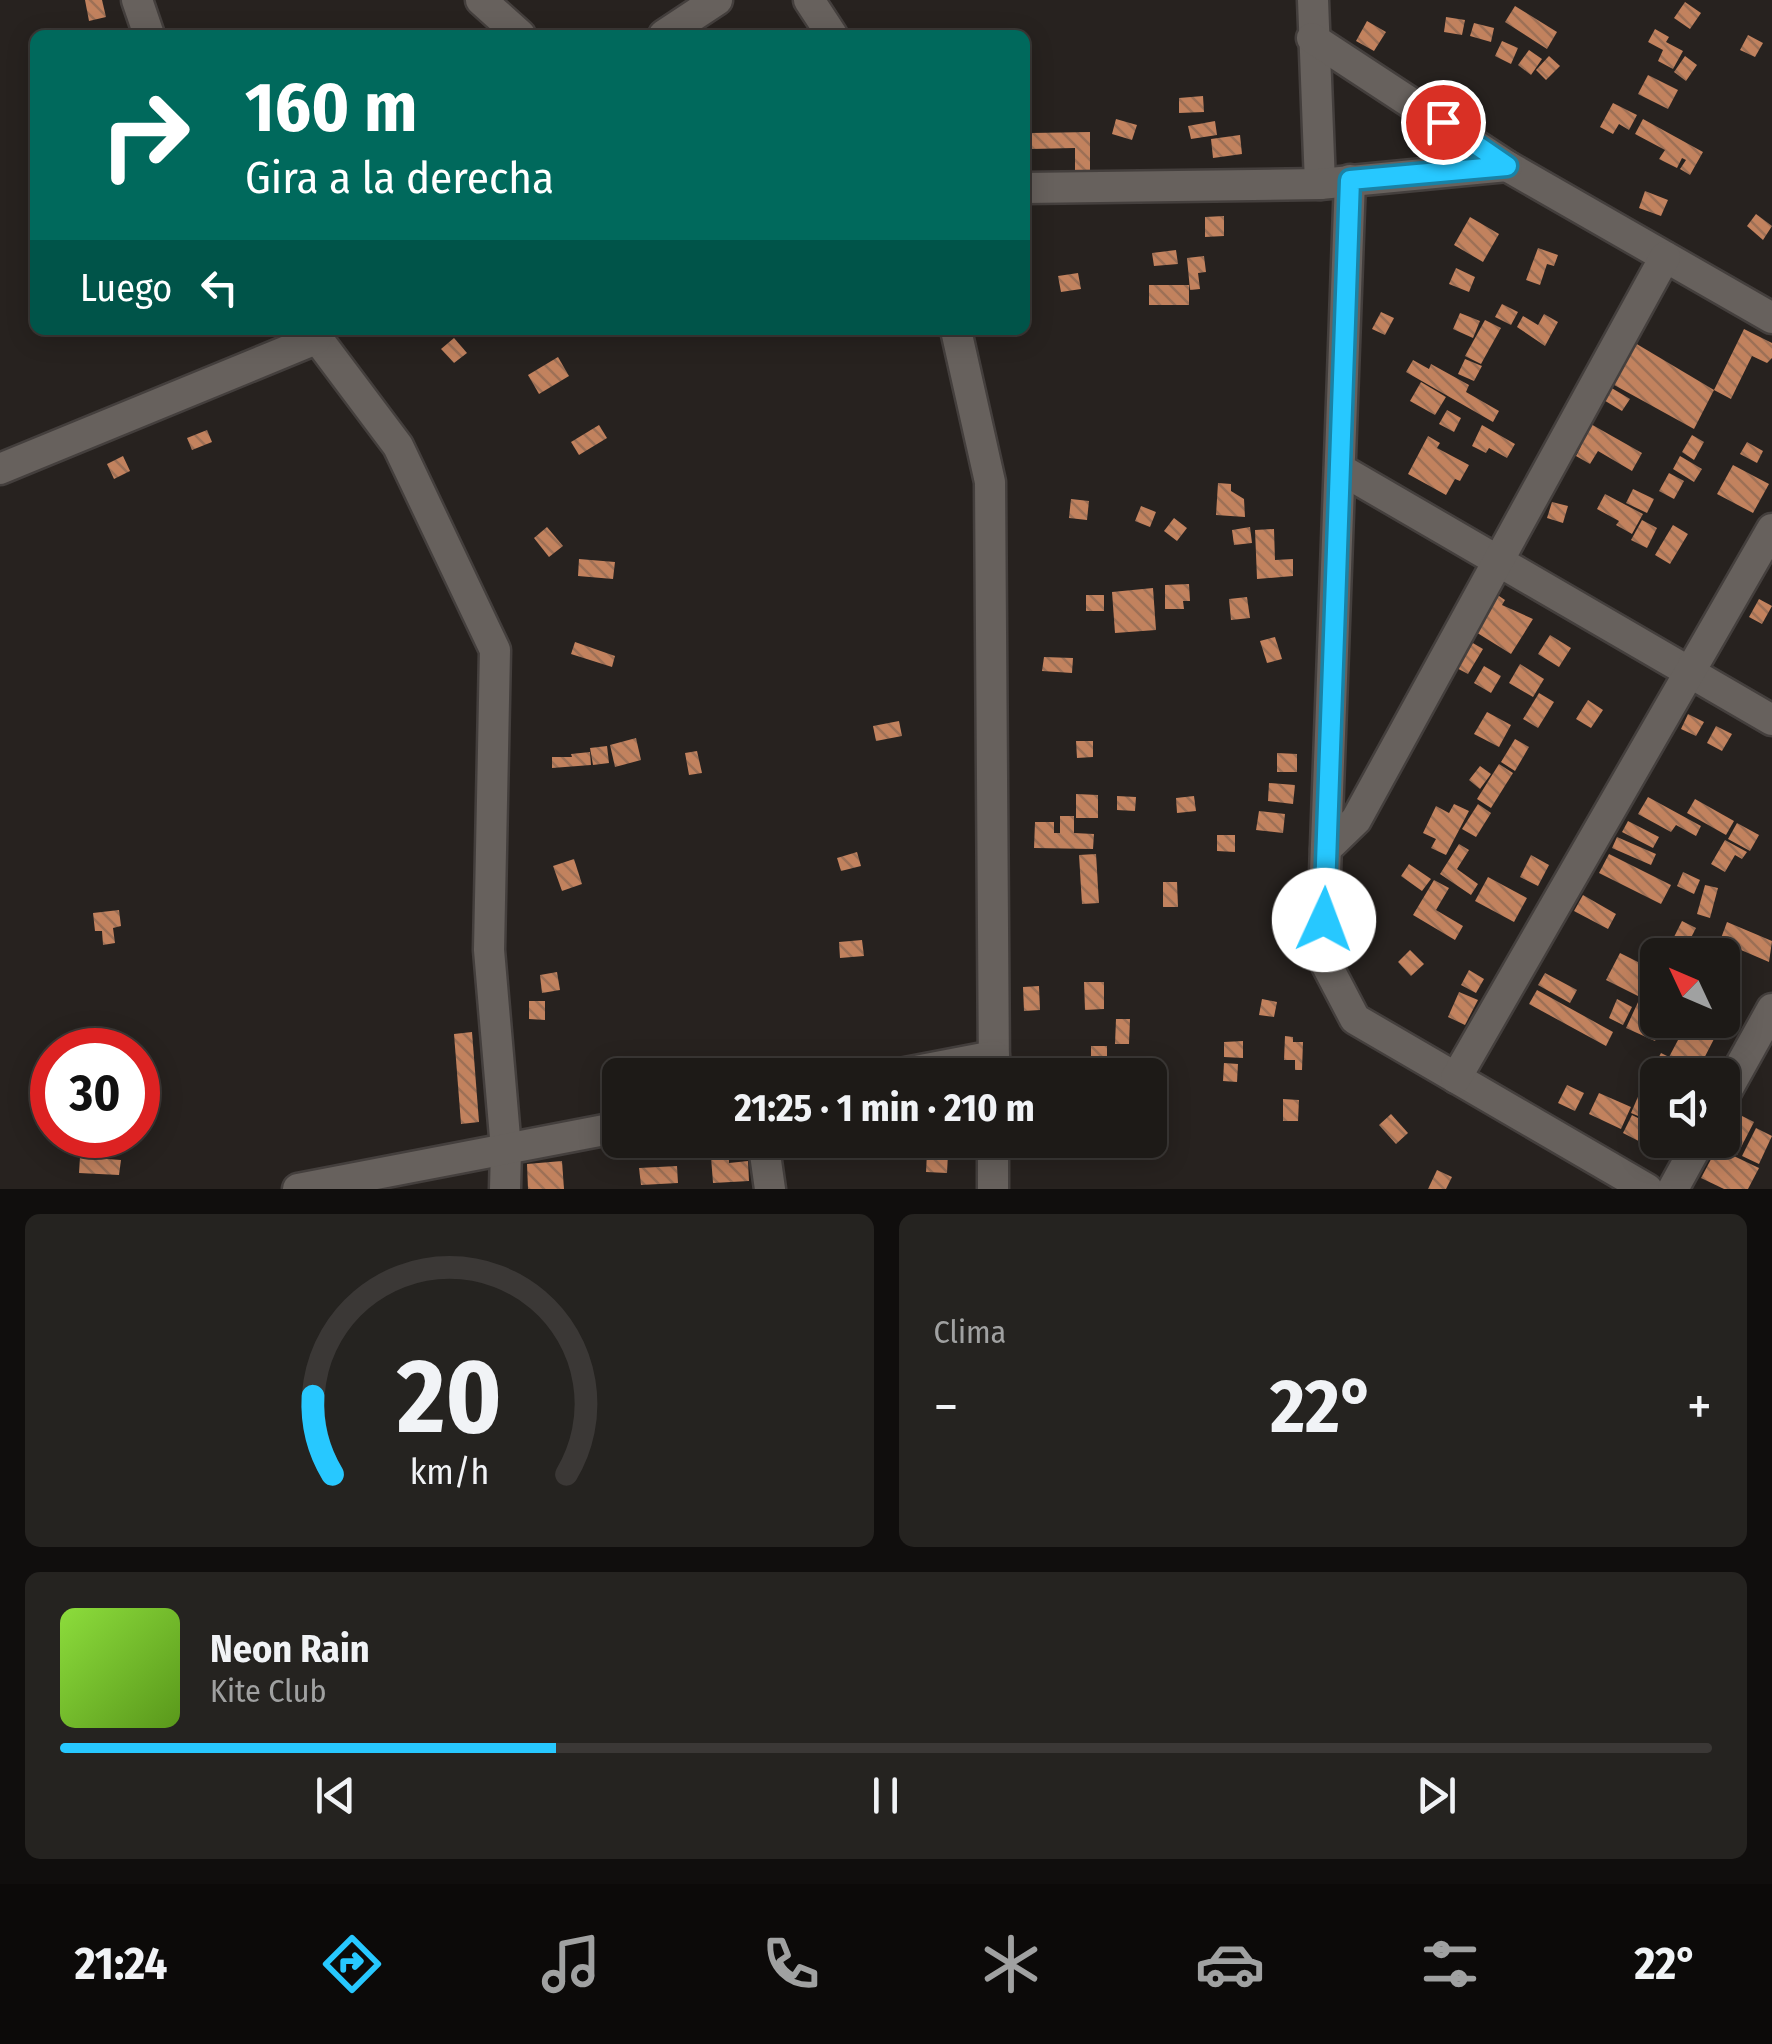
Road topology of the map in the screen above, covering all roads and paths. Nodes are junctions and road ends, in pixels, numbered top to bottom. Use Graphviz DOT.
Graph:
graph roads {
  1 [pos="137,0"];
  2 [pos="481,0"];
  3 [pos="717,0"];
  4 [pos="809,0"];
  5 [pos="1313,0"];
  6 [pos="147,30"];
  7 [pos="514,30"];
  8 [pos="672,30"];
  9 [pos="829,30"];
  10 [pos="1312,38"];
  11 [pos="1507,166"];
  12 [pos="1350,180"];
  13 [pos="1320,184"];
  14 [pos="1030,188"];
  15 [pos="1665,257"];
  16 [pos="1772,318"];
  17 [pos="313,335"];
  18 [pos="957,335"];
  19 [pos="0,469"];
  20 [pos="1340,469"];
  21 [pos="1772,528"];
  22 [pos="1498,561"];
  23 [pos="1689,672"];
  24 [pos="1772,720"];
  25 [pos="1326,849"];
  26 [pos="1772,1009"];
  27 [pos="994,1058"];
  28 [pos="1740,1067"];
  29 [pos="1456,1078"];
  30 [pos="602,1130"];
  31 [pos="506,1149"];
  32 [pos="766,1158"];
  33 [pos="993,1158"];
  34 [pos="1690,1158"];
  35 [pos="298,1189"];
  36 [pos="505,1189"];
  37 [pos="770,1189"];
  38 [pos="993,1189"];
  39 [pos="1647,1189"];
  40 [pos="1673,1189"];
  1 -- 6 [label="street"];
  2 -- 7 [label="street"];
  3 -- 8 [label="street"];
  4 -- 9 [label="street"];
  5 -- 10 [label="street"];
  10 -- 11 [label="street"];
  10 -- 13 [label="street"];
  11 -- 12 [label="street"];
  11 -- 15 [label="street"];
  12 -- 13 [label="street"];
  12 -- 20 [label="street"];
  13 -- 14 [label="street"];
  15 -- 16 [label="street"];
  15 -- 22 [label="street"];
  17 -- 19 [label="street"];
  17 -- 31 [label="street"];
  18 -- 27 [label="street"];
  20 -- 22 [label="street"];
  20 -- 25 [label="street"];
  21 -- 23 [label="street"];
  22 -- 23 [label="street"];
  22 -- 25 [label="street"];
  23 -- 24 [label="street"];
  23 -- 29 [label="street"];
  25 -- 29 [label="street"];
  26 -- 28 [label="street"];
  29 -- 39 [label="street"];
  30 -- 31 [label="street"];
  31 -- 35 [label="street"];
  31 -- 36 [label="street"];
  32 -- 37 [label="street"];
  33 -- 38 [label="street"];
  34 -- 40 [label="street"];
}
